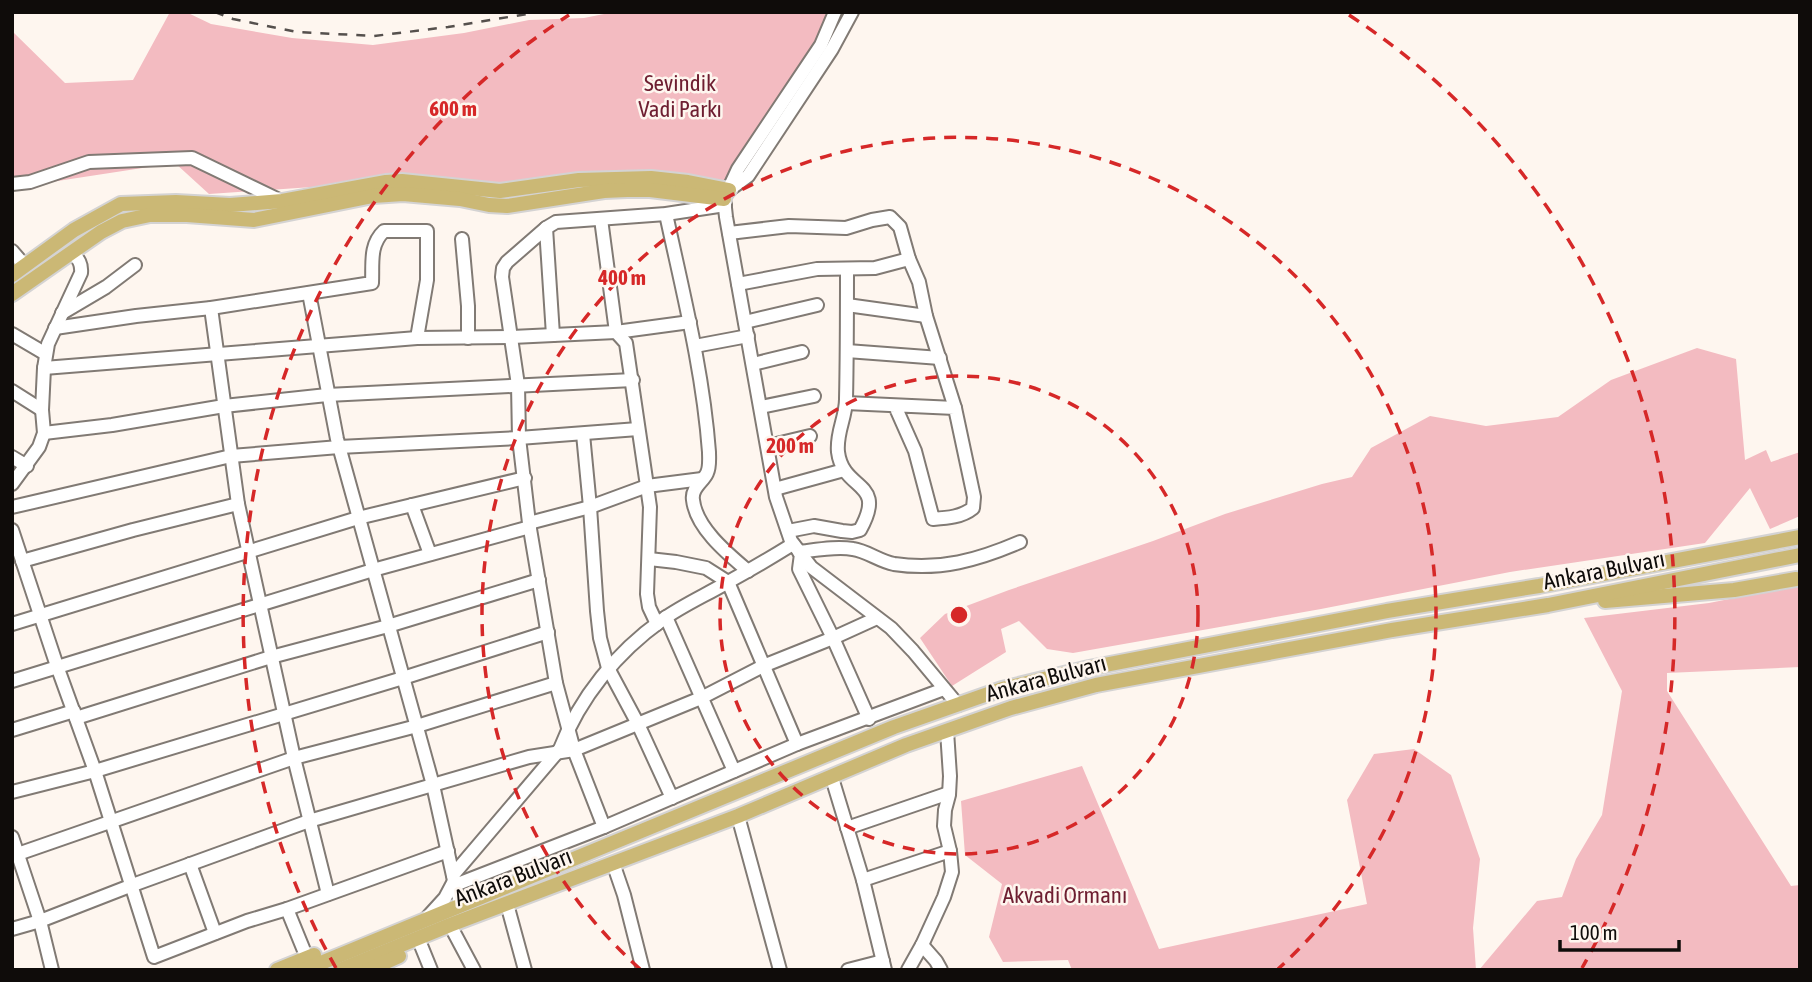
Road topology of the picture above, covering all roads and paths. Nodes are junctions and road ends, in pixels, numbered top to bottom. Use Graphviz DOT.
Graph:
graph roads {
  1 [pos="835,12"];
  2 [pos="852,12"];
  3 [pos="12,184"];
  4 [pos="726,198"];
  5 [pos="282,201"];
  6 [pos="666,214"];
  7 [pos="601,219"];
  8 [pos="546,228"];
  9 [pos="729,233"];
  10 [pos="462,239"];
  11 [pos="12,251"];
  12 [pos="72,252"];
  13 [pos="909,259"];
  14 [pos="25,265"];
  15 [pos="135,265"];
  16 [pos="847,269"];
  17 [pos="12,275"];
  18 [pos="738,284"];
  19 [pos="12,293"];
  20 [pos="309,293"];
  21 [pos="817,305"];
  22 [pos="847,305"];
  23 [pos="211,309"];
  24 [pos="62,313"];
  25 [pos="926,316"];
  26 [pos="690,322"];
  27 [pos="745,322"];
  28 [pos="55,328"];
  29 [pos="616,332"];
  30 [pos="12,334"];
  31 [pos="553,335"];
  32 [pos="748,336"];
  33 [pos="512,337"];
  34 [pos="417,338"];
  35 [pos="468,338"];
  36 [pos="318,345"];
  37 [pos="695,346"];
  38 [pos="847,351"];
  39 [pos="802,352"];
  40 [pos="219,354"];
  41 [pos="940,358"];
  42 [pos="45,361"];
  43 [pos="753,364"];
  44 [pos="633,380"];
  45 [pos="518,385"];
  46 [pos="12,391"];
  47 [pos="327,395"];
  48 [pos="814,396"];
  49 [pos="846,403"];
  50 [pos="224,406"];
  51 [pos="895,406"];
  52 [pos="761,407"];
  53 [pos="955,408"];
  54 [pos="42,410"];
  55 [pos="638,429"];
  56 [pos="44,433"];
  57 [pos="583,434"];
  58 [pos="810,436"];
  59 [pos="519,438"];
  60 [pos="768,446"];
  61 [pos="339,447"];
  62 [pos="231,456"];
  63 [pos="12,457"];
  64 [pos="27,466"];
  65 [pos="844,470"];
  66 [pos="525,478"];
  67 [pos="702,479"];
  68 [pos="12,484"];
  69 [pos="647,486"];
  70 [pos="775,489"];
  71 [pos="238,504"];
  72 [pos="412,505"];
  73 [pos="12,507"];
  74 [pos="590,507"];
  75 [pos="358,518"];
  76 [pos="529,525"];
  77 [pos="1800,529"];
  78 [pos="12,530"];
  79 [pos="788,531"];
  80 [pos="1800,537"];
  81 [pos="1777,540"];
  82 [pos="1020,542"];
  83 [pos="798,550"];
  84 [pos="248,551"];
  85 [pos="430,554"];
  86 [pos="1800,555"];
  87 [pos="649,559"];
  88 [pos="22,561"];
  89 [pos="373,570"];
  90 [pos="748,571"];
  91 [pos="1796,579"];
  92 [pos="539,580"];
  93 [pos="728,582"];
  94 [pos="259,605"];
  95 [pos="1548,605"];
  96 [pos="40,614"];
  97 [pos="877,618"];
  98 [pos="661,621"];
  99 [pos="12,624"];
  100 [pos="388,626"];
  101 [pos="548,632"];
  102 [pos="833,638"];
  103 [pos="271,657"];
  104 [pos="57,666"];
  105 [pos="763,666"];
  106 [pos="608,668"];
  107 [pos="403,678"];
  108 [pos="12,681"];
  109 [pos="556,683"];
  110 [pos="944,689"];
  111 [pos="701,698"];
  112 [pos="958,705"];
  113 [pos="285,713"];
  114 [pos="75,715"];
  115 [pos="869,719"];
  116 [pos="638,724"];
  117 [pos="417,726"];
  118 [pos="569,729"];
  119 [pos="12,730"];
  120 [pos="947,731"];
  121 [pos="797,744"];
  122 [pos="574,750"];
  123 [pos="558,753"];
  124 [pos="294,758"];
  125 [pos="95,771"];
  126 [pos="734,771"];
  127 [pos="832,778"];
  128 [pos="433,785"];
  129 [pos="12,792"];
  130 [pos="949,793"];
  131 [pos="672,798"];
  132 [pos="738,816"];
  133 [pos="111,820"];
  134 [pos="309,821"];
  135 [pos="604,827"];
  136 [pos="847,828"];
  137 [pos="12,837"];
  138 [pos="448,851"];
  139 [pos="950,851"];
  140 [pos="15,855"];
  141 [pos="613,863"];
  142 [pos="190,864"];
  143 [pos="454,880"];
  144 [pos="863,880"];
  145 [pos="130,886"];
  146 [pos="328,894"];
  147 [pos="507,904"];
  148 [pos="461,905"];
  149 [pos="287,909"];
  150 [pos="425,920"];
  151 [pos="40,921"];
  152 [pos="450,925"];
  153 [pos="12,929"];
  154 [pos="215,933"];
  155 [pos="418,939"];
  156 [pos="922,945"];
  157 [pos="305,964"];
  158 [pos="884,965"];
  159 [pos="386,966"];
  160 [pos="52,970"];
  161 [pos="277,970"];
  162 [pos="340,970"];
  163 [pos="368,970"];
  164 [pos="431,970"];
  165 [pos="474,970"];
  166 [pos="526,970"];
  167 [pos="643,970"];
  168 [pos="780,970"];
  169 [pos="848,970"];
  170 [pos="908,970"];
  171 [pos="941,970"];
  1 -- 4 [label="street"];
  2 -- 4 [label="street"];
  3 -- 5 [label="street"];
  4 -- 5 [label="main road"];
  4 -- 6 [label="street"];
  4 -- 9 [label="street"];
  4 -- 12 [label="main road"];
  5 -- 14 [label="main road"];
  6 -- 7 [label="street"];
  6 -- 26 [label="street"];
  7 -- 8 [label="street"];
  7 -- 29 [label="street"];
  8 -- 31 [label="street"];
  8 -- 33 [label="street"];
  9 -- 13 [label="street"];
  9 -- 18 [label="street"];
  10 -- 35 [label="street"];
  11 -- 14 [label="street"];
  12 -- 19 [label="main road"];
  12 -- 24 [label="street"];
  13 -- 16 [label="street"];
  13 -- 25 [label="street"];
  14 -- 17 [label="main road"];
  15 -- 24 [label="street"];
  16 -- 18 [label="street"];
  16 -- 22 [label="street"];
  18 -- 27 [label="street"];
  20 -- 23 [label="street"];
  20 -- 34 [label="street"];
  20 -- 36 [label="street"];
  21 -- 27 [label="street"];
  22 -- 25 [label="street"];
  22 -- 38 [label="street"];
  23 -- 28 [label="street"];
  23 -- 40 [label="street"];
  24 -- 28 [label="street"];
  25 -- 41 [label="street"];
  26 -- 29 [label="street"];
  26 -- 37 [label="street"];
  27 -- 32 [label="street"];
  28 -- 42 [label="street"];
  29 -- 31 [label="street"];
  29 -- 44 [label="street"];
  30 -- 42 [label="street"];
  31 -- 33 [label="street"];
  32 -- 37 [label="street"];
  32 -- 43 [label="street"];
  33 -- 35 [label="street"];
  33 -- 45 [label="street"];
  34 -- 35 [label="street"];
  34 -- 36 [label="street"];
  36 -- 40 [label="street"];
  36 -- 47 [label="street"];
  37 -- 67 [label="street"];
  38 -- 41 [label="street"];
  38 -- 49 [label="street"];
  39 -- 43 [label="street"];
  40 -- 42 [label="street"];
  40 -- 50 [label="street"];
  41 -- 53 [label="street"];
  42 -- 54 [label="street"];
  43 -- 52 [label="street"];
  44 -- 45 [label="street"];
  44 -- 55 [label="street"];
  45 -- 47 [label="street"];
  45 -- 59 [label="street"];
  46 -- 54 [label="street"];
  47 -- 50 [label="street"];
  47 -- 61 [label="street"];
  48 -- 52 [label="street"];
  49 -- 51 [label="street"];
  49 -- 65 [label="street"];
  50 -- 56 [label="street"];
  50 -- 62 [label="street"];
  51 -- 53 [label="street"];
  51 -- 53 [label="street"];
  52 -- 60 [label="street"];
  54 -- 56 [label="street"];
  55 -- 57 [label="street"];
  55 -- 69 [label="street"];
  56 -- 64 [label="street"];
  57 -- 59 [label="street"];
  57 -- 74 [label="street"];
  58 -- 60 [label="street"];
  59 -- 61 [label="street"];
  59 -- 66 [label="street"];
  60 -- 70 [label="street"];
  61 -- 62 [label="street"];
  61 -- 75 [label="street"];
  62 -- 71 [label="street"];
  62 -- 73 [label="street"];
  63 -- 64 [label="street"];
  64 -- 68 [label="street"];
  65 -- 70 [label="street"];
  65 -- 79 [label="street"];
  66 -- 72 [label="street"];
  66 -- 76 [label="street"];
  67 -- 69 [label="street"];
  67 -- 90 [label="street"];
  69 -- 74 [label="street"];
  69 -- 87 [label="street"];
  70 -- 79 [label="street"];
  71 -- 84 [label="street"];
  71 -- 88 [label="street"];
  72 -- 75 [label="street"];
  72 -- 85 [label="street"];
  74 -- 76 [label="street"];
  74 -- 106 [label="street"];
  75 -- 84 [label="street"];
  75 -- 89 [label="street"];
  76 -- 85 [label="street"];
  76 -- 92 [label="street"];
  77 -- 81 [label="main road"];
  78 -- 88 [label="street"];
  79 -- 83 [label="street"];
  80 -- 81 [label="main road, Ankara Bulvarı"];
  81 -- 112 [label="main road, Ankara Bulvarı"];
  82 -- 83 [label="street"];
  83 -- 90 [label="street, Ankara Bulvarı"];
  83 -- 97 [label="street"];
  83 -- 102 [label="street"];
  84 -- 94 [label="street"];
  84 -- 96 [label="street"];
  85 -- 89 [label="street"];
  86 -- 95 [label="main road, Ankara Bulvarı"];
  87 -- 93 [label="street"];
  87 -- 98 [label="street"];
  88 -- 96 [label="street"];
  89 -- 94 [label="street"];
  89 -- 100 [label="street"];
  90 -- 93 [label="street, Ankara Bulvarı"];
  91 -- 95 [label="main road"];
  92 -- 100 [label="street"];
  92 -- 101 [label="street"];
  93 -- 98 [label="street, Ankara Bulvarı"];
  93 -- 105 [label="street"];
  94 -- 103 [label="street"];
  94 -- 104 [label="street"];
  95 -- 120 [label="main road, Ankara Bulvarı"];
  96 -- 99 [label="street"];
  96 -- 104 [label="street"];
  97 -- 102 [label="street"];
  97 -- 110 [label="street"];
  98 -- 106 [label="street, Ankara Bulvarı"];
  98 -- 111 [label="street"];
  100 -- 103 [label="street"];
  100 -- 107 [label="street"];
  101 -- 107 [label="street"];
  101 -- 109 [label="street"];
  102 -- 105 [label="street"];
  102 -- 115 [label="street"];
  103 -- 113 [label="street"];
  103 -- 114 [label="street"];
  104 -- 108 [label="street"];
  104 -- 114 [label="street"];
  105 -- 111 [label="street"];
  105 -- 121 [label="street"];
  106 -- 116 [label="street"];
  106 -- 118 [label="street, Ankara Bulvarı"];
  107 -- 113 [label="street"];
  107 -- 117 [label="street"];
  109 -- 117 [label="street"];
  109 -- 118 [label="street"];
  110 -- 112 [label="street"];
  110 -- 115 [label="street"];
  111 -- 116 [label="street"];
  111 -- 126 [label="street"];
  112 -- 148 [label="main road, Ankara Bulvarı"];
  113 -- 124 [label="street"];
  113 -- 125 [label="street"];
  114 -- 119 [label="street"];
  114 -- 125 [label="street"];
  115 -- 121 [label="street"];
  116 -- 122 [label="street"];
  116 -- 131 [label="street"];
  117 -- 124 [label="street"];
  117 -- 128 [label="street"];
  118 -- 122 [label="street"];
  118 -- 123 [label="street, Ankara Bulvarı"];
  120 -- 127 [label="main road, Ankara Bulvarı"];
  120 -- 130 [label="street"];
  121 -- 126 [label="street"];
  122 -- 123 [label="street"];
  122 -- 135 [label="street"];
  123 -- 128 [label="street"];
  123 -- 143 [label="street, Ankara Bulvarı"];
  124 -- 133 [label="street"];
  124 -- 134 [label="street"];
  125 -- 129 [label="street"];
  125 -- 133 [label="street"];
  126 -- 131 [label="street"];
  127 -- 132 [label="main road, Ankara Bulvarı"];
  127 -- 136 [label="street"];
  128 -- 134 [label="street"];
  128 -- 138 [label="street"];
  130 -- 136 [label="street"];
  130 -- 139 [label="street"];
  131 -- 135 [label="street"];
  132 -- 141 [label="main road, Ankara Bulvarı"];
  132 -- 168 [label="street"];
  133 -- 140 [label="street"];
  133 -- 145 [label="street"];
  134 -- 142 [label="street"];
  134 -- 146 [label="street"];
  135 -- 143 [label="street"];
  136 -- 144 [label="street"];
  137 -- 140 [label="street"];
  138 -- 143 [label="street"];
  138 -- 146 [label="street"];
  139 -- 144 [label="street"];
  139 -- 156 [label="street"];
  140 -- 151 [label="street"];
  141 -- 147 [label="main road, Ankara Bulvarı"];
  141 -- 167 [label="street"];
  142 -- 145 [label="street"];
  142 -- 154 [label="street"];
  143 -- 148 [label="street"];
  143 -- 150 [label="street, Ankara Bulvarı"];
  144 -- 158 [label="street"];
  145 -- 151 [label="street"];
  145 -- 154 [label="street"];
  146 -- 149 [label="street"];
  147 -- 152 [label="main road, Ankara Bulvarı"];
  147 -- 166 [label="street"];
  148 -- 150 [label="main road, Ankara Bulvarı"];
  149 -- 154 [label="street"];
  149 -- 157 [label="street"];
  150 -- 157 [label="main road"];
  151 -- 153 [label="street"];
  151 -- 160 [label="street"];
  152 -- 155 [label="main road, Ankara Bulvarı"];
  152 -- 165 [label="street"];
  155 -- 159 [label="main road"];
  155 -- 162 [label="main road, Ankara Bulvarı"];
  155 -- 164 [label="street"];
  156 -- 170 [label="street"];
  156 -- 171 [label="street"];
  157 -- 161 [label="main road"];
  158 -- 169 [label="street"];
  159 -- 163 [label="main road"];
}
